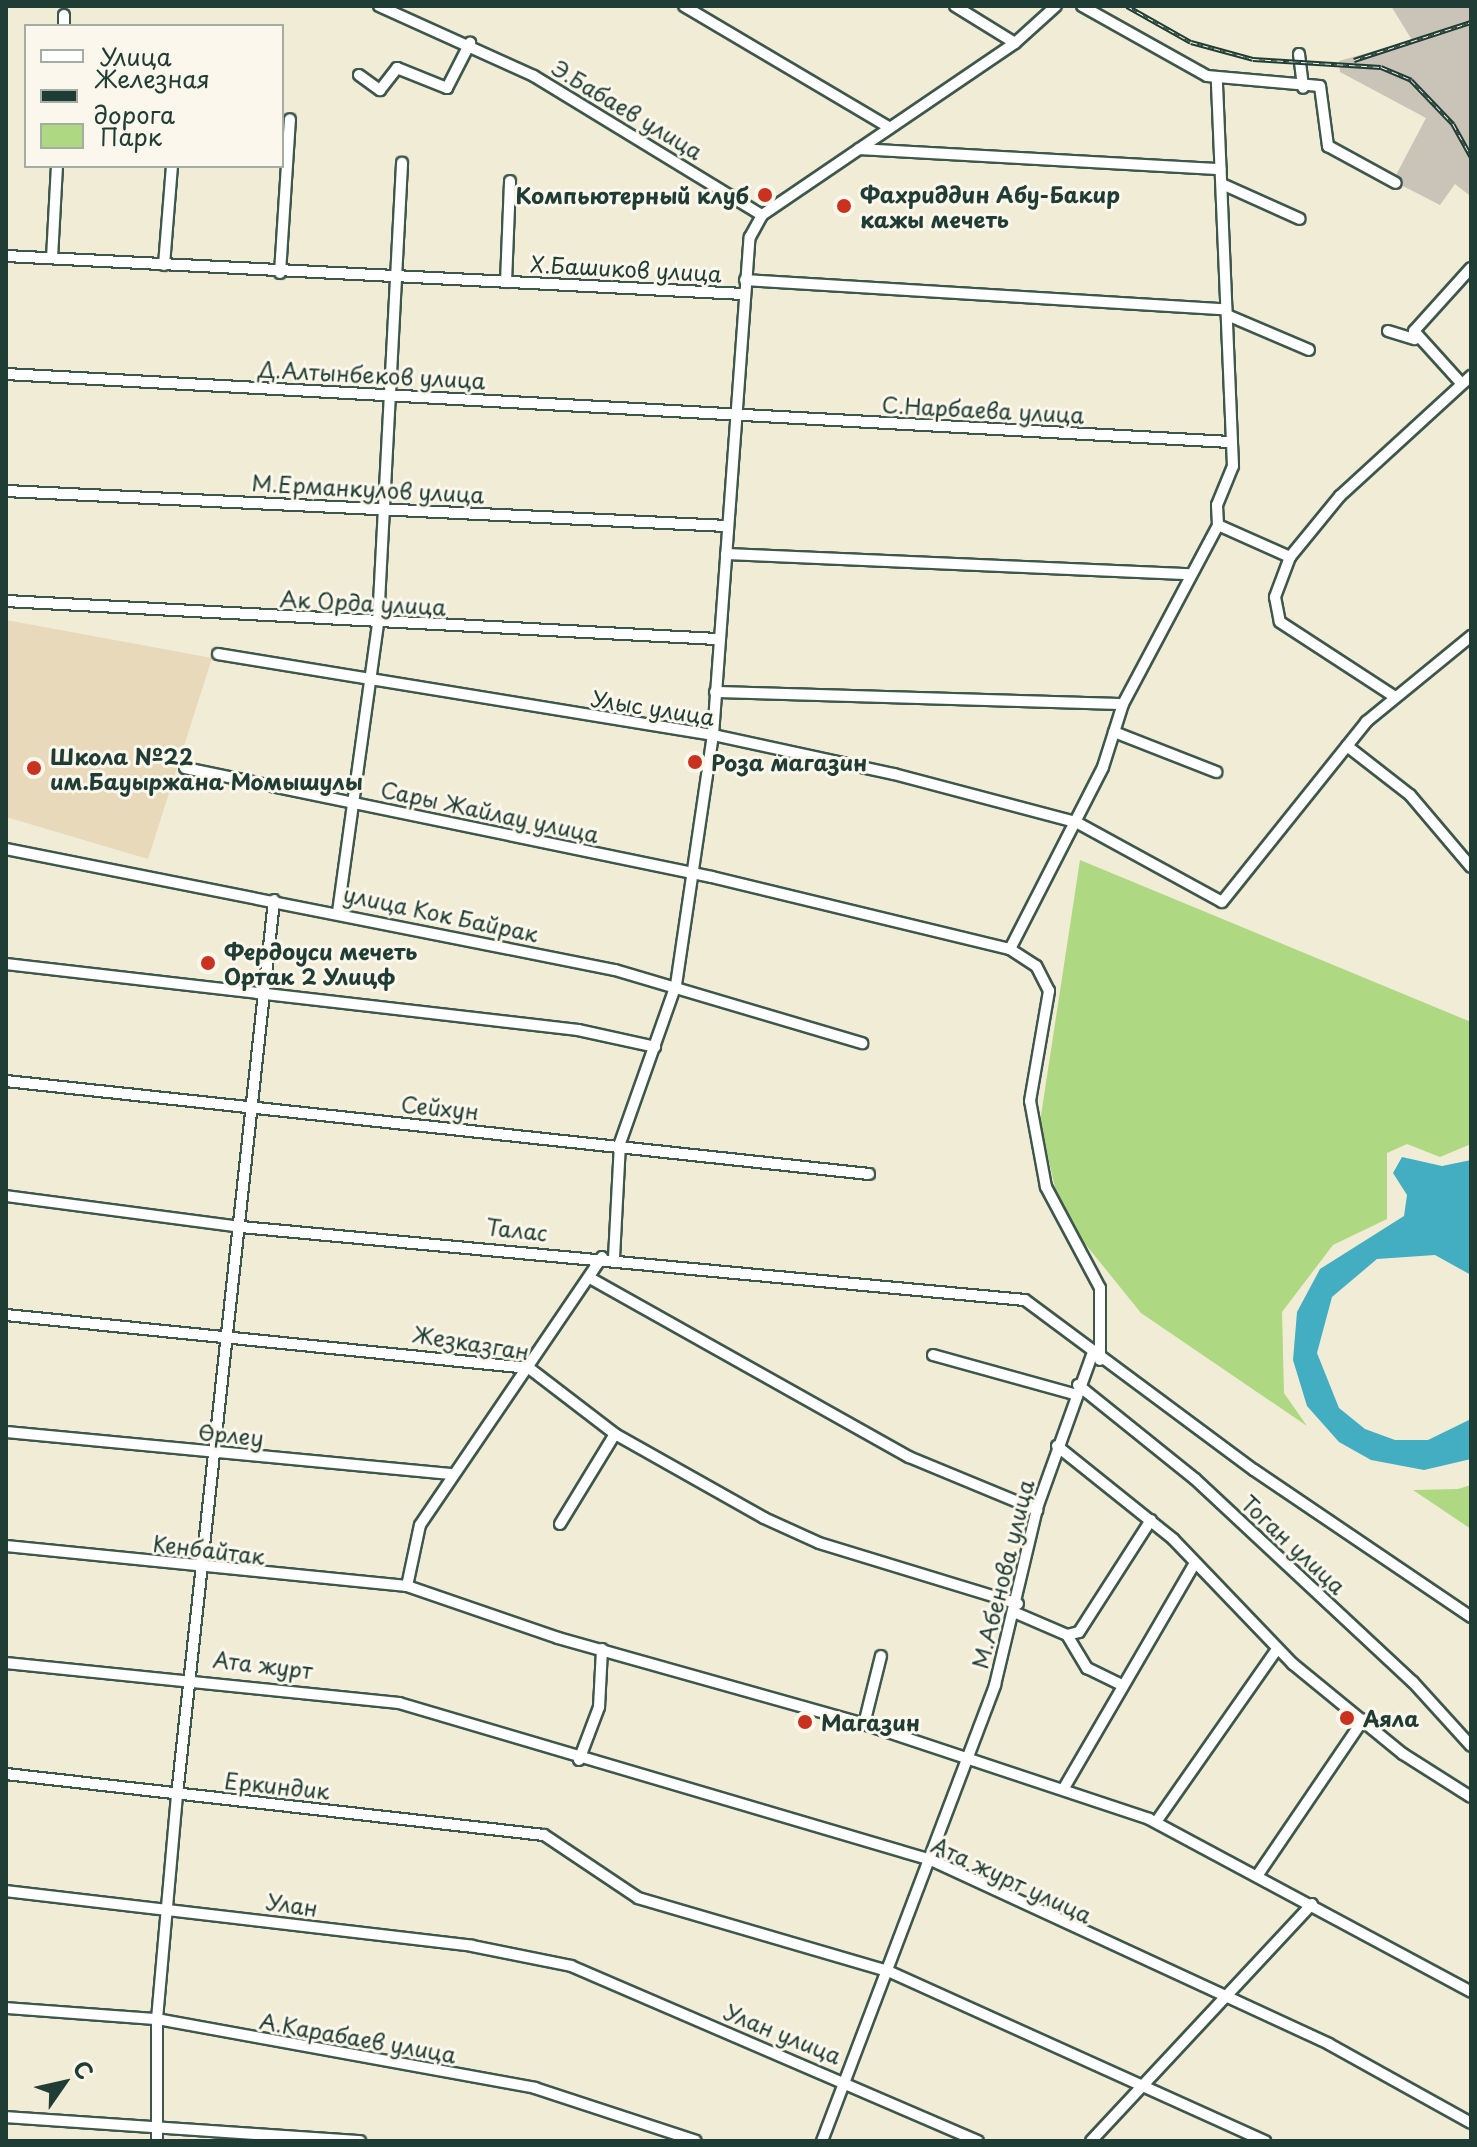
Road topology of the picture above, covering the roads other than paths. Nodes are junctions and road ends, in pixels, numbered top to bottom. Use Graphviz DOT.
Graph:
graph roads {
  1 [pos="379,6"];
  2 [pos="684,6"];
  3 [pos="955,6"];
  4 [pos="1056,6"];
  5 [pos="1082,6"];
  6 [pos="394,9"];
  7 [pos="470,43"];
  8 [pos="1015,43"];
  9 [pos="1299,54"];
  10 [pos="359,75"];
  11 [pos="1217,78"];
  12 [pos="1303,88"];
  13 [pos="290,119"];
  14 [pos="890,128"];
  15 [pos="859,149"];
  16 [pos="402,163"];
  17 [pos="57,168"];
  18 [pos="172,168"];
  19 [pos="1220,169"];
  20 [pos="510,181"];
  21 [pos="1396,183"];
  22 [pos="1222,184"];
  23 [pos="762,215"];
  24 [pos="1300,219"];
  25 [pos="6,256"];
  26 [pos="52,258"];
  27 [pos="164,265"];
  28 [pos="1471,268"];
  29 [pos="280,273"];
  30 [pos="397,278"];
  31 [pos="745,280"];
  32 [pos="506,282"];
  33 [pos="744,294"];
  34 [pos="1227,312"];
  35 [pos="1388,331"];
  36 [pos="1415,339"];
  37 [pos="1309,350"];
  38 [pos="6,374"];
  39 [pos="1471,376"];
  40 [pos="1461,383"];
  41 [pos="389,394"];
  42 [pos="736,414"];
  43 [pos="1230,442"];
  44 [pos="6,491"];
  45 [pos="383,510"];
  46 [pos="1218,525"];
  47 [pos="728,526"];
  48 [pos="726,554"];
  49 [pos="1290,557"];
  50 [pos="1191,574"];
  51 [pos="6,601"];
  52 [pos="378,622"];
  53 [pos="1471,636"];
  54 [pos="718,639"];
  55 [pos="218,654"];
  56 [pos="372,676"];
  57 [pos="715,692"];
  58 [pos="1395,697"];
  59 [pos="1123,704"];
  60 [pos="1114,732"];
  61 [pos="713,735"];
  62 [pos="1347,746"];
  63 [pos="185,768"];
  64 [pos="1216,772"];
  65 [pos="356,802"];
  66 [pos="1076,822"];
  67 [pos="6,849"];
  68 [pos="1471,867"];
  69 [pos="693,874"];
  70 [pos="274,900"];
  71 [pos="338,912"];
  72 [pos="1010,949"];
  73 [pos="6,964"];
  74 [pos="676,985"];
  75 [pos="265,993"];
  76 [pos="862,1043"];
  77 [pos="655,1047"];
  78 [pos="6,1081"];
  79 [pos="254,1108"];
  80 [pos="620,1143"];
  81 [pos="869,1174"];
  82 [pos="6,1196"];
  83 [pos="241,1227"];
  84 [pos="608,1258"];
  85 [pos="590,1278"];
  86 [pos="1025,1300"];
  87 [pos="6,1315"];
  88 [pos="228,1336"];
  89 [pos="933,1355"];
  90 [pos="1096,1358"];
  91 [pos="529,1368"];
  92 [pos="1076,1389"];
  93 [pos="6,1432"];
  94 [pos="615,1434"];
  95 [pos="1057,1446"];
  96 [pos="212,1452"];
  97 [pos="451,1474"];
  98 [pos="1037,1510"];
  99 [pos="1151,1520"];
  100 [pos="560,1524"];
  101 [pos="6,1546"];
  102 [pos="1195,1563"];
  103 [pos="203,1568"];
  104 [pos="407,1586"];
  105 [pos="1017,1608"];
  106 [pos="1471,1617"];
  107 [pos="1067,1635"];
  108 [pos="602,1649"];
  109 [pos="1277,1649"];
  110 [pos="881,1656"];
  111 [pos="6,1663"];
  112 [pos="190,1676"];
  113 [pos="1120,1684"];
  114 [pos="1363,1720"];
  115 [pos="864,1724"];
  116 [pos="508,1740"];
  117 [pos="1471,1746"];
  118 [pos="969,1758"];
  119 [pos="579,1760"];
  120 [pos="6,1774"];
  121 [pos="1064,1788"];
  122 [pos="177,1795"];
  123 [pos="1471,1797"];
  124 [pos="1156,1822"];
  125 [pos="931,1860"];
  126 [pos="1257,1876"];
  127 [pos="6,1891"];
  128 [pos="1312,1904"];
  129 [pos="167,1907"];
  130 [pos="571,1966"];
  131 [pos="888,1971"];
  132 [pos="1471,1992"];
  133 [pos="1225,1999"];
  134 [pos="6,2008"];
  135 [pos="157,2019"];
  136 [pos="845,2080"];
  137 [pos="1143,2085"];
  138 [pos="6,2117"];
  139 [pos="1471,2123"];
  140 [pos="158,2125"];
  141 [pos="157,2141"];
  142 [pos="360,2141"];
  143 [pos="696,2141"];
  144 [pos="822,2141"];
  145 [pos="978,2141"];
  146 [pos="1091,2141"];
  147 [pos="1265,2141"];
  1 -- 6 [label="street, Э.Бабаев улица"];
  2 -- 14 [label="street"];
  3 -- 8 [label="street"];
  4 -- 8 [label="street"];
  5 -- 11 [label="street"];
  6 -- 7 [label="street, Э.Бабаев улица"];
  7 -- 10 [label="street"];
  7 -- 23 [label="street, Э.Бабаев улица"];
  8 -- 14 [label="street"];
  9 -- 12 [label="street"];
  11 -- 12 [label="street"];
  11 -- 19 [label="street"];
  12 -- 21 [label="street"];
  13 -- 29 [label="street"];
  14 -- 15 [label="street"];
  15 -- 19 [label="street"];
  15 -- 23 [label="street"];
  16 -- 30 [label="street"];
  17 -- 26 [label="street"];
  18 -- 27 [label="street"];
  19 -- 22 [label="street"];
  20 -- 32 [label="street, Х.Башиков улица"];
  22 -- 24 [label="street"];
  22 -- 34 [label="street"];
  23 -- 31 [label="street"];
  25 -- 26 [label="street, Х.Башиков улица"];
  26 -- 27 [label="street, Х.Башиков улица"];
  27 -- 29 [label="street, Х.Башиков улица"];
  28 -- 36 [label="street"];
  29 -- 30 [label="street, Х.Башиков улица"];
  30 -- 32 [label="street, Х.Башиков улица"];
  30 -- 41 [label="street"];
  31 -- 33 [label="street"];
  31 -- 34 [label="street"];
  32 -- 33 [label="street, Х.Башиков улица"];
  33 -- 42 [label="street"];
  34 -- 37 [label="street"];
  34 -- 43 [label="street"];
  35 -- 36 [label="street"];
  36 -- 40 [label="street"];
  38 -- 41 [label="street, Д.Алтынбеков улица"];
  39 -- 40 [label="street"];
  40 -- 49 [label="street"];
  41 -- 42 [label="street, Д.Алтынбеков улица"];
  41 -- 45 [label="street"];
  42 -- 43 [label="street, С.Нарбаева улица"];
  42 -- 47 [label="street"];
  43 -- 46 [label="street"];
  44 -- 45 [label="street, М.Ерманкулов улица"];
  45 -- 47 [label="street, М.Ерманкулов улица"];
  45 -- 52 [label="street"];
  46 -- 49 [label="street"];
  46 -- 50 [label="street"];
  47 -- 48 [label="street"];
  48 -- 50 [label="street"];
  48 -- 54 [label="street"];
  49 -- 58 [label="street"];
  50 -- 59 [label="street"];
  51 -- 52 [label="street, Ак Орда улица"];
  52 -- 54 [label="street, Ак Орда улица"];
  52 -- 56 [label="street"];
  53 -- 58 [label="street"];
  54 -- 57 [label="street"];
  55 -- 56 [label="street, Улыс улица"];
  56 -- 61 [label="street, Улыс улица"];
  56 -- 65 [label="street"];
  57 -- 59 [label="street"];
  57 -- 61 [label="street"];
  58 -- 62 [label="street"];
  59 -- 60 [label="street"];
  60 -- 64 [label="street"];
  60 -- 66 [label="street"];
  61 -- 66 [label="street, Улыс улица"];
  61 -- 69 [label="street"];
  62 -- 66 [label="street, Улыс улица"];
  62 -- 68 [label="street"];
  63 -- 65 [label="street, Сары Жайлау улица"];
  65 -- 69 [label="street, Сары Жайлау улица"];
  65 -- 71 [label="street"];
  66 -- 72 [label="street"];
  67 -- 70 [label="street, улица Кок Байрак"];
  69 -- 72 [label="street"];
  69 -- 74 [label="street"];
  70 -- 71 [label="street, улица Кок Байрак"];
  70 -- 75 [label="street"];
  71 -- 74 [label="street, улица Кок Байрак"];
  72 -- 90 [label="street"];
  73 -- 75 [label="street"];
  74 -- 76 [label="street, улица Кок Байрак"];
  74 -- 77 [label="street"];
  75 -- 77 [label="street"];
  75 -- 79 [label="street"];
  77 -- 80 [label="street"];
  78 -- 79 [label="street, Сейхун"];
  79 -- 80 [label="street, Сейхун"];
  79 -- 83 [label="street"];
  80 -- 81 [label="street, Сейхун"];
  80 -- 84 [label="street"];
  82 -- 83 [label="street, Талас"];
  83 -- 84 [label="street, Талас"];
  83 -- 88 [label="street"];
  84 -- 85 [label="street"];
  84 -- 86 [label="street, Талас"];
  85 -- 91 [label="street"];
  85 -- 98 [label="street"];
  86 -- 90 [label="street, Тоган улица"];
  87 -- 88 [label="street, Жезказган"];
  88 -- 91 [label="street, Жезказган"];
  88 -- 96 [label="street"];
  89 -- 92 [label="street"];
  90 -- 92 [label="street, М.Абенова улица"];
  90 -- 106 [label="street, Тоган улица"];
  91 -- 94 [label="street, Жезказган"];
  91 -- 97 [label="street"];
  92 -- 95 [label="street, М.Абенова улица"];
  92 -- 117 [label="street, Тоган улица"];
  93 -- 96 [label="street, Өрлеу"];
  94 -- 100 [label="street"];
  94 -- 105 [label="street, Жезказган"];
  95 -- 98 [label="street, М.Абенова улица"];
  95 -- 99 [label="street"];
  96 -- 97 [label="street, Өрлеу"];
  96 -- 103 [label="street"];
  97 -- 104 [label="street"];
  98 -- 105 [label="street, М.Абенова улица"];
  99 -- 102 [label="street"];
  99 -- 107 [label="street"];
  101 -- 103 [label="street, Кенбайтак"];
  102 -- 109 [label="street"];
  102 -- 113 [label="street"];
  103 -- 104 [label="street, Кенбайтак"];
  103 -- 112 [label="street"];
  104 -- 108 [label="street, Кенбайтак"];
  105 -- 107 [label="street, Жезказган"];
  105 -- 118 [label="street, М.Абенова улица"];
  107 -- 113 [label="street"];
  108 -- 115 [label="street, Кенбайтак"];
  108 -- 119 [label="street"];
  109 -- 114 [label="street"];
  109 -- 124 [label="street"];
  110 -- 115 [label="street"];
  111 -- 112 [label="street, Ата журт"];
  112 -- 116 [label="street, Ата журт"];
  112 -- 122 [label="street"];
  113 -- 121 [label="street"];
  114 -- 123 [label="street"];
  114 -- 126 [label="street"];
  115 -- 118 [label="street, Кенбайтак"];
  116 -- 119 [label="street, Ата журт улица"];
  118 -- 121 [label="street"];
  118 -- 125 [label="street, М.Абенова улица"];
  119 -- 125 [label="street, Ата журт улица"];
  120 -- 122 [label="street, Еркиндик"];
  121 -- 124 [label="street"];
  122 -- 129 [label="street"];
  122 -- 131 [label="street, Еркиндик"];
  124 -- 126 [label="street"];
  125 -- 131 [label="street, М.Абенова улица"];
  125 -- 133 [label="street, Ата журт улица"];
  126 -- 128 [label="street"];
  127 -- 129 [label="street, Улан"];
  128 -- 132 [label="street"];
  128 -- 133 [label="street"];
  129 -- 130 [label="street, Улан"];
  129 -- 135 [label="street"];
  130 -- 136 [label="street, Улан улица"];
  131 -- 136 [label="street, М.Абенова улица"];
  131 -- 137 [label="street"];
  133 -- 137 [label="street"];
  133 -- 139 [label="street, Ата журт улица"];
  134 -- 135 [label="street, А.Карабаев улица"];
  135 -- 140 [label="street"];
  135 -- 143 [label="street, А.Карабаев улица"];
  136 -- 144 [label="street, М.Абенова улица"];
  136 -- 145 [label="street, Улан улица"];
  137 -- 146 [label="street"];
  137 -- 147 [label="street"];
  138 -- 140 [label="street"];
  140 -- 141 [label="street"];
  140 -- 142 [label="street"];
}
